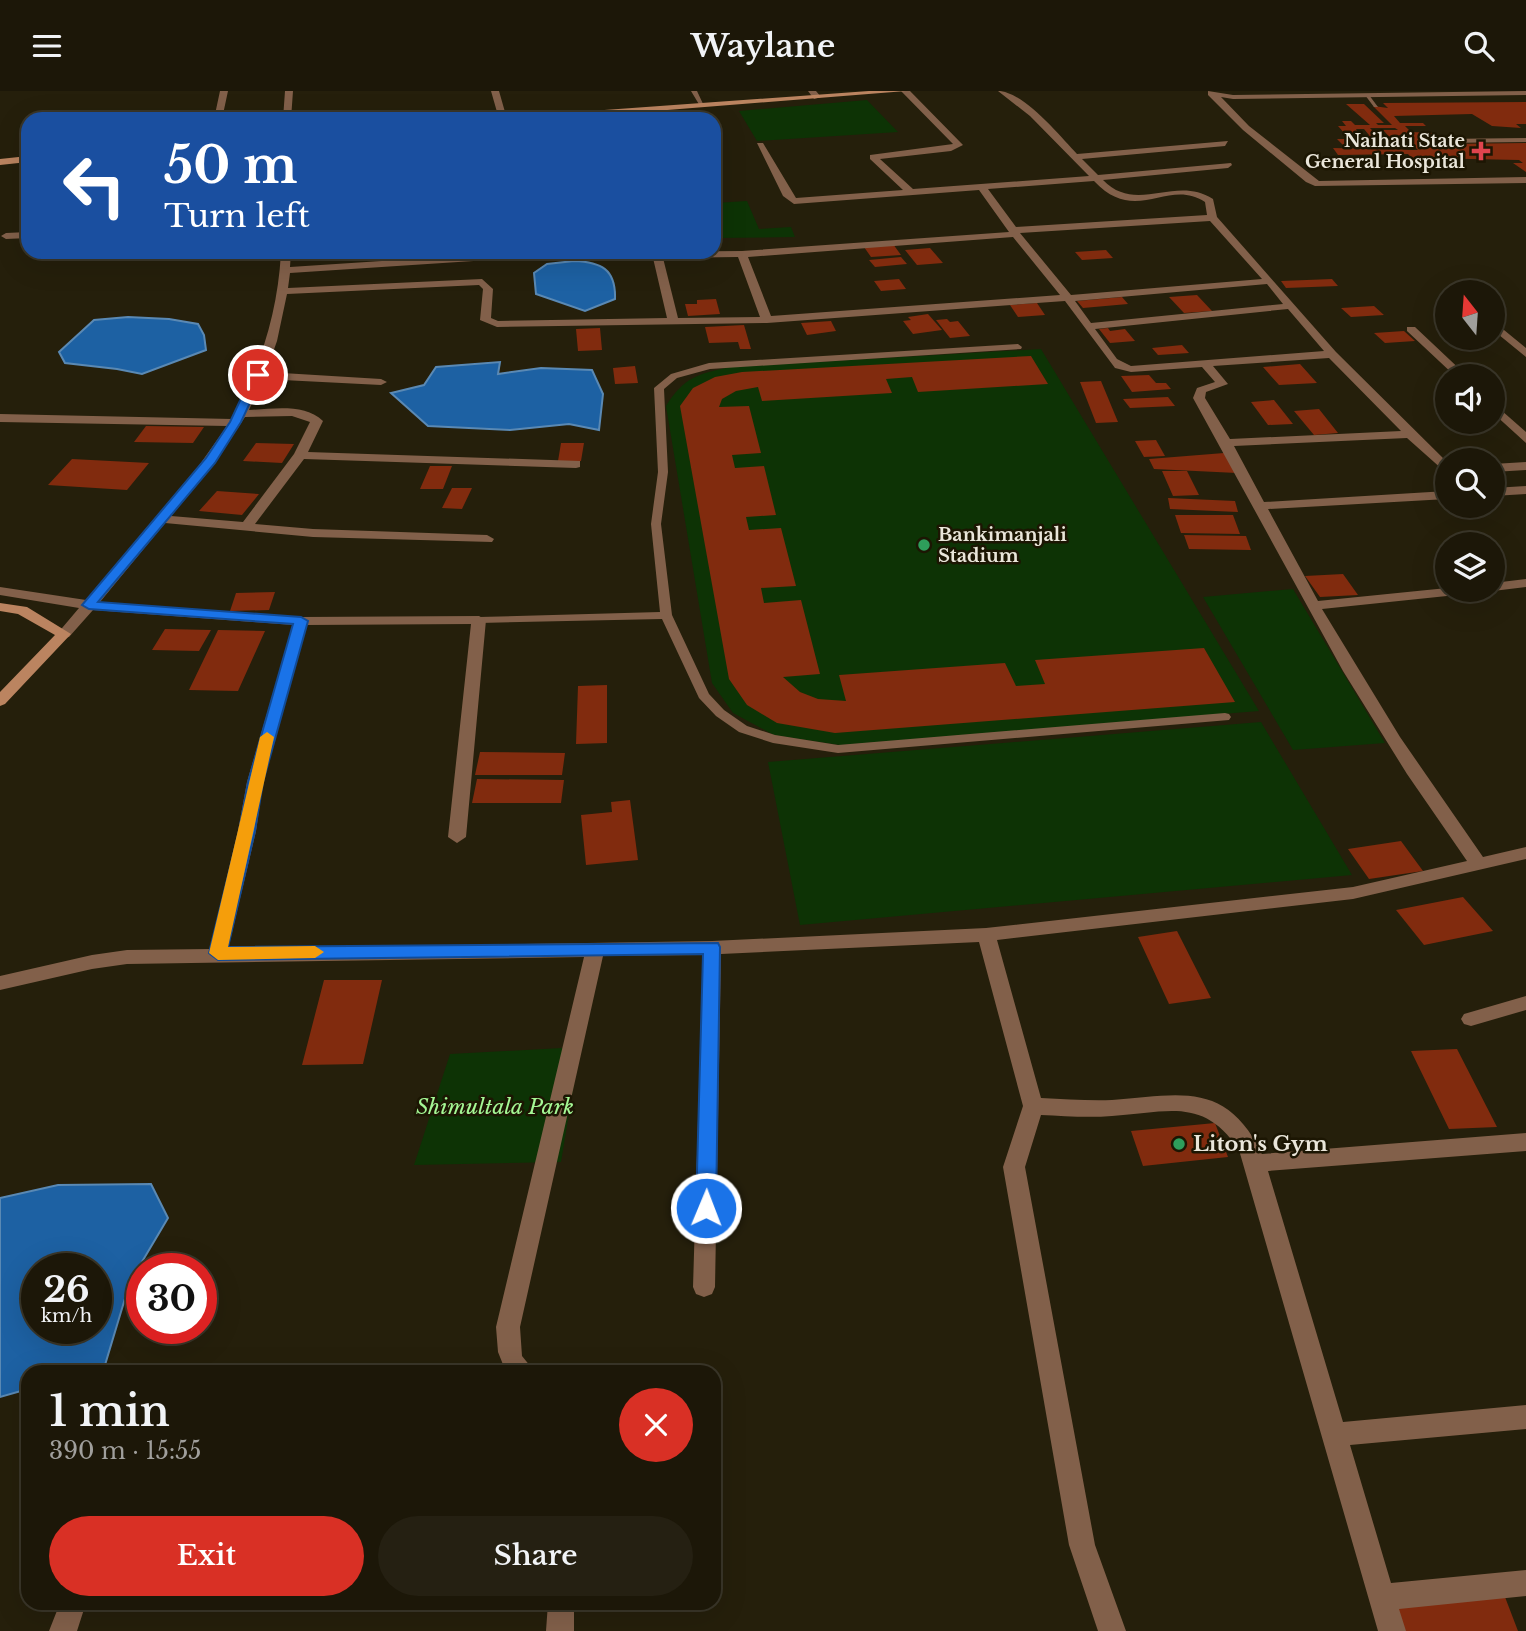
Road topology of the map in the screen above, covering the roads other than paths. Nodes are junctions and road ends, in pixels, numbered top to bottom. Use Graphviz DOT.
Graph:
graph roads {
  1 [pos="224,91"];
  2 [pos="289,91"];
  3 [pos="495,91"];
  4 [pos="694,91"];
  5 [pos="903,91"];
  6 [pos="1002,91"];
  7 [pos="1210,92"];
  8 [pos="1526,93"];
  9 [pos="814,94"];
  10 [pos="1367,96"];
  11 [pos="702,105"];
  12 [pos="1376,106"];
  13 [pos="659,109"];
  14 [pos="220,112"];
  15 [pos="288,112"];
  16 [pos="501,112"];
  17 [pos="627,112"];
  18 [pos="661,112"];
  19 [pos="1526,140"];
  20 [pos="1441,141"];
  21 [pos="1225,143"];
  22 [pos="760,145"];
  23 [pos="1075,157"];
  24 [pos="21,160"];
  25 [pos="0,162"];
  26 [pos="1228,166"];
  27 [pos="1096,178"];
  28 [pos="1526,180"];
  29 [pos="983,188"];
  30 [pos="911,192"];
  31 [pos="1212,218"];
  32 [pos="1015,232"];
  33 [pos="21,235"];
  34 [pos="6,236"];
  35 [pos="721,254"];
  36 [pos="742,254"];
  37 [pos="286,259"];
  38 [pos="457,259"];
  39 [pos="659,259"];
  40 [pos="286,270"];
  41 [pos="1270,281"];
  42 [pos="284,291"];
  43 [pos="1068,298"];
  44 [pos="1291,306"];
  45 [pos="767,320"];
  46 [pos="673,322"];
  47 [pos="1088,325"];
  48 [pos="1411,329"];
  49 [pos="1505,335"];
  50 [pos="1018,347"];
  51 [pos="1332,354"];
  52 [pos="1526,354"];
  53 [pos="1448,364"];
  54 [pos="1206,365"];
  55 [pos="258,375"];
  56 [pos="381,382"];
  57 [pos="0,418"];
  58 [pos="238,418"];
  59 [pos="1505,419"];
  60 [pos="1413,434"];
  61 [pos="1526,439"];
  62 [pos="1228,443"];
  63 [pos="300,455"];
  64 [pos="1435,459"];
  65 [pos="576,464"];
  66 [pos="1526,465"];
  67 [pos="1505,467"];
  68 [pos="1526,490"];
  69 [pos="1505,491"];
  70 [pos="1435,496"];
  71 [pos="1259,506"];
  72 [pos="162,519"];
  73 [pos="246,527"];
  74 [pos="487,540"];
  75 [pos="1526,583"];
  76 [pos="1505,586"];
  77 [pos="0,591"];
  78 [pos="1435,593"];
  79 [pos="89,605"];
  80 [pos="1313,606"];
  81 [pos="0,607"];
  82 [pos="666,615"];
  83 [pos="479,620"];
  84 [pos="301,621"];
  85 [pos="64,634"];
  86 [pos="0,701"];
  87 [pos="1225,717"];
  88 [pos="457,837"];
  89 [pos="1526,853"];
  90 [pos="1479,866"];
  91 [pos="985,935"];
  92 [pos="712,947"];
  93 [pos="595,950"];
  94 [pos="218,953"];
  95 [pos="0,983"];
  96 [pos="1526,1003"];
  97 [pos="1471,1019"];
  98 [pos="1033,1106"];
  99 [pos="1526,1142"];
  100 [pos="1255,1163"];
  101 [pos="704,1287"];
  102 [pos="515,1365"];
  103 [pos="1526,1416"];
  104 [pos="1335,1435"];
  105 [pos="1526,1584"];
  106 [pos="1382,1597"];
  107 [pos="70,1610"];
  108 [pos="561,1610"];
  109 [pos="63,1631"];
  110 [pos="560,1631"];
  111 [pos="1112,1631"];
  112 [pos="1392,1631"];
  1 -- 14 [label="street"];
  2 -- 15 [label="street"];
  3 -- 16 [label="street"];
  4 -- 11 [label="lane"];
  5 -- 9 [label="street"];
  5 -- 30 [label="street"];
  6 -- 23 [label="street"];
  7 -- 10 [label="street"];
  7 -- 28 [label="street"];
  8 -- 10 [label="street"];
  9 -- 11 [label="street"];
  10 -- 12 [label="lane"];
  11 -- 13 [label="street"];
  13 -- 17 [label="street"];
  13 -- 18 [label="street"];
  19 -- 20 [label="lane"];
  21 -- 23 [label="street"];
  22 -- 30 [label="street"];
  23 -- 27 [label="street"];
  24 -- 25 [label="street"];
  26 -- 27 [label="street"];
  27 -- 29 [label="street"];
  27 -- 31 [label="street"];
  29 -- 30 [label="street"];
  29 -- 32 [label="street"];
  31 -- 32 [label="street"];
  31 -- 41 [label="street"];
  32 -- 36 [label="street"];
  32 -- 43 [label="street"];
  33 -- 34 [label="street"];
  35 -- 36 [label="street"];
  36 -- 45 [label="street"];
  37 -- 40 [label="street"];
  38 -- 40 [label="street"];
  39 -- 46 [label="street"];
  40 -- 42 [label="street"];
  41 -- 43 [label="street"];
  41 -- 44 [label="street"];
  42 -- 46 [label="street"];
  42 -- 55 [label="street"];
  43 -- 45 [label="street"];
  43 -- 47 [label="street"];
  44 -- 47 [label="street"];
  44 -- 51 [label="street"];
  45 -- 46 [label="street"];
  47 -- 54 [label="street"];
  48 -- 53 [label="street"];
  49 -- 52 [label="street"];
  50 -- 82 [label="lane"];
  51 -- 54 [label="street"];
  51 -- 60 [label="street"];
  54 -- 62 [label="street"];
  55 -- 56 [label="street"];
  55 -- 58 [label="street"];
  57 -- 58 [label="street"];
  58 -- 63 [label="street"];
  58 -- 72 [label="street"];
  59 -- 61 [label="street"];
  60 -- 62 [label="street"];
  60 -- 64 [label="street"];
  62 -- 71 [label="street"];
  63 -- 65 [label="street"];
  63 -- 73 [label="street"];
  66 -- 67 [label="street"];
  68 -- 69 [label="street"];
  70 -- 71 [label="street"];
  71 -- 80 [label="street"];
  72 -- 73 [label="street"];
  72 -- 79 [label="street"];
  73 -- 74 [label="street"];
  75 -- 76 [label="street"];
  77 -- 79 [label="street"];
  78 -- 80 [label="street"];
  79 -- 84 [label="street"];
  79 -- 85 [label="street"];
  80 -- 90 [label="street"];
  81 -- 85 [label="street"];
  82 -- 83 [label="lane"];
  82 -- 87 [label="lane"];
  83 -- 84 [label="street"];
  83 -- 88 [label="street"];
  84 -- 94 [label="street"];
  85 -- 86 [label="street"];
  89 -- 90 [label="street"];
  90 -- 91 [label="street"];
  91 -- 92 [label="street"];
  91 -- 98 [label="street"];
  92 -- 93 [label="street"];
  92 -- 101 [label="street"];
  93 -- 94 [label="street"];
  93 -- 102 [label="street"];
  94 -- 95 [label="street"];
  96 -- 97 [label="street"];
  98 -- 100 [label="street"];
  98 -- 111 [label="street"];
  99 -- 100 [label="street"];
  100 -- 104 [label="street"];
  103 -- 104 [label="street"];
  104 -- 106 [label="street"];
  105 -- 106 [label="street"];
  106 -- 112 [label="street"];
  107 -- 109 [label="street"];
  108 -- 110 [label="street"];
}
